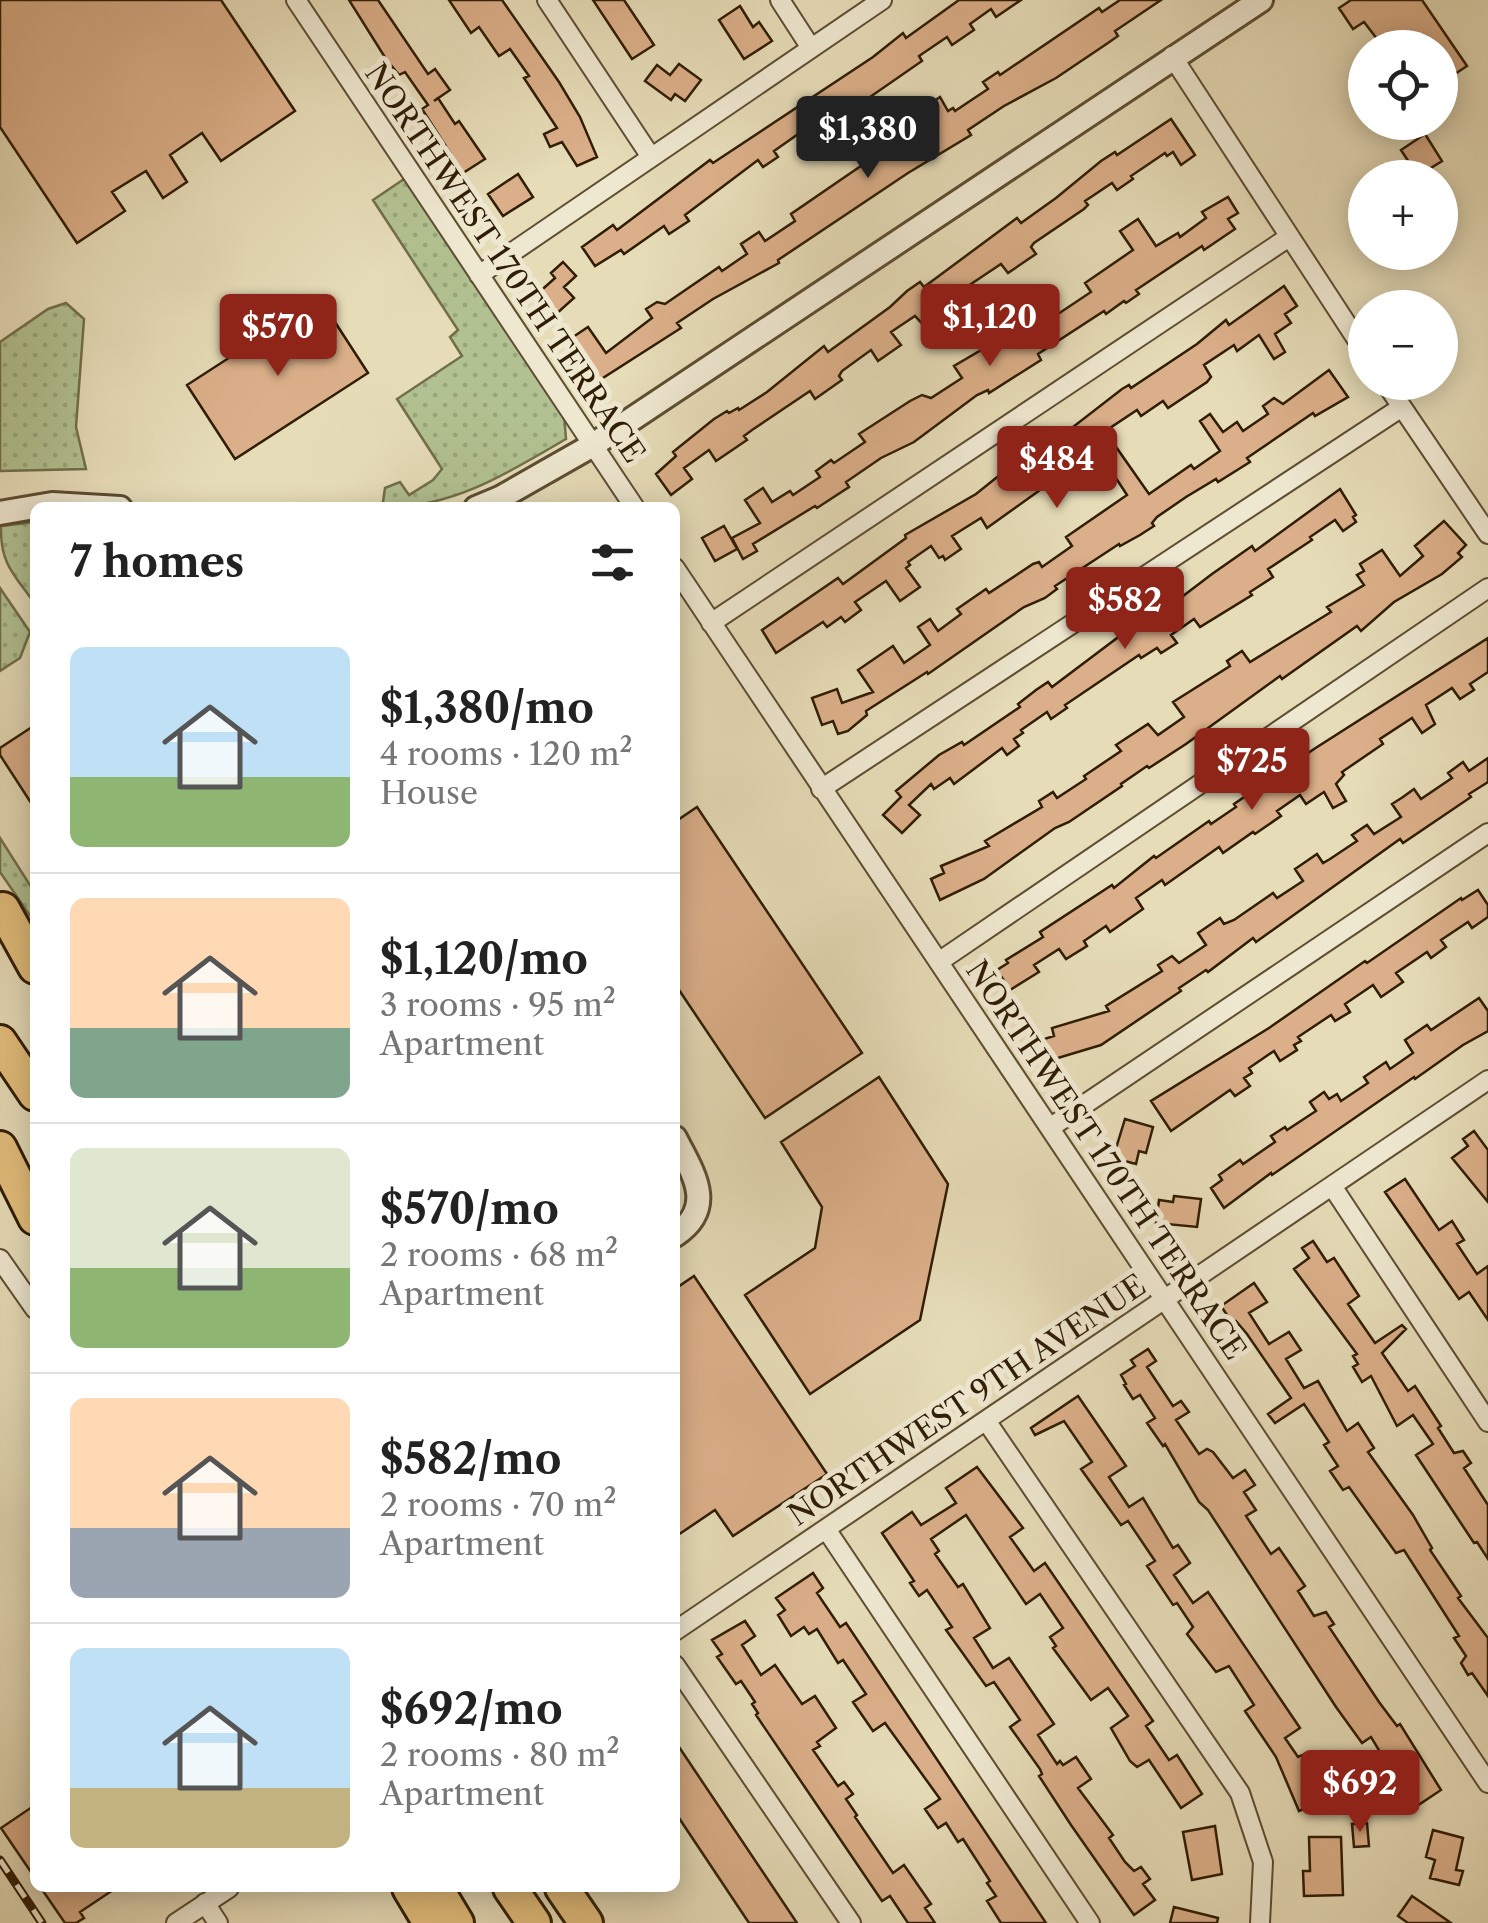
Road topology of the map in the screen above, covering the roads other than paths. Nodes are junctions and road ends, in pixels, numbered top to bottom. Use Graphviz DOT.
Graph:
graph roads {
  1 [pos="296,0"];
  2 [pos="547,0"];
  3 [pos="780,0"];
  4 [pos="882,0"];
  5 [pos="1261,0"];
  6 [pos="811,48"];
  7 [pos="1172,56"];
  8 [pos="652,158"];
  9 [pos="1288,237"];
  10 [pos="479,275"];
  11 [pos="1348,327"];
  12 [pos="1398,400"];
  13 [pos="1402,407"];
  14 [pos="593,444"];
  15 [pos="490,502"];
  16 [pos="630,502"];
  17 [pos="30,508"];
  18 [pos="0,513"];
  19 [pos="1488,534"];
  20 [pos="680,576"];
  21 [pos="1488,588"];
  22 [pos="711,623"];
  23 [pos="821,790"];
  24 [pos="1488,833"];
  25 [pos="2,907"];
  26 [pos="30,950"];
  27 [pos="30,957"];
  28 [pos="940,961"];
  29 [pos="0,1042"];
  30 [pos="1488,1080"];
  31 [pos="30,1087"];
  32 [pos="1051,1127"];
  33 [pos="0,1132"];
  34 [pos="0,1148"];
  35 [pos="680,1148"];
  36 [pos="680,1162"];
  37 [pos="30,1177"];
  38 [pos="695,1178"];
  39 [pos="1332,1186"];
  40 [pos="30,1208"];
  41 [pos="680,1232"];
  42 [pos="0,1258"];
  43 [pos="1166,1298"];
  44 [pos="30,1302"];
  45 [pos="987,1422"];
  46 [pos="1488,1422"];
  47 [pos="826,1530"];
  48 [pos="680,1628"];
  49 [pos="680,1672"];
  50 [pos="1488,1783"];
  51 [pos="222,1892"];
  52 [pos="411,1892"];
  53 [pos="438,1892"];
  54 [pos="513,1892"];
  55 [pos="565,1892"];
  56 [pos="205,1904"];
  57 [pos="176,1923"];
  58 [pos="218,1923"];
  59 [pos="430,1923"];
  60 [pos="457,1923"];
  61 [pos="534,1923"];
  62 [pos="586,1923"];
  63 [pos="851,1923"];
  64 [pos="1090,1923"];
  65 [pos="1260,1923"];
  1 -- 10 [label="street, NORTHWEST 170TH TERRACE"];
  2 -- 8 [label="street"];
  3 -- 6 [label="street"];
  4 -- 6 [label="street"];
  5 -- 7 [label="street"];
  6 -- 8 [label="street"];
  7 -- 9 [label="street"];
  7 -- 14 [label="street"];
  8 -- 10 [label="street"];
  9 -- 11 [label="street"];
  9 -- 22 [label="street"];
  10 -- 14 [label="street, NORTHWEST 170TH TERRACE"];
  12 -- 13 [label="street"];
  13 -- 19 [label="street"];
  13 -- 23 [label="street"];
  14 -- 15 [label="street"];
  14 -- 16 [label="street, NORTHWEST 170TH TERRACE"];
  17 -- 18 [label="street"];
  20 -- 22 [label="street, NORTHWEST 170TH TERRACE"];
  21 -- 28 [label="street"];
  22 -- 23 [label="street, NORTHWEST 170TH TERRACE"];
  23 -- 28 [label="street, NORTHWEST 170TH TERRACE"];
  24 -- 32 [label="street"];
  25 -- 26 [label="street"];
  25 -- 27 [label="highway"];
  28 -- 32 [label="street, NORTHWEST 170TH TERRACE"];
  29 -- 31 [label="highway"];
  30 -- 39 [label="street, NORTHWEST 9TH AVENUE"];
  32 -- 43 [label="street, NORTHWEST 170TH TERRACE"];
  33 -- 37 [label="highway"];
  34 -- 40 [label="highway"];
  35 -- 38 [label="street"];
  36 -- 38 [label="street"];
  38 -- 41 [label="street"];
  39 -- 43 [label="street, NORTHWEST 9TH AVENUE"];
  39 -- 46 [label="street"];
  42 -- 44 [label="street"];
  43 -- 45 [label="street, NORTHWEST 9TH AVENUE"];
  43 -- 50 [label="street, NORTHWEST 170TH TERRACE"];
  45 -- 47 [label="street, NORTHWEST 9TH AVENUE"];
  45 -- 65 [label="street"];
  47 -- 48 [label="street, NORTHWEST 9TH AVENUE"];
  47 -- 64 [label="street"];
  49 -- 63 [label="street"];
  51 -- 56 [label="street"];
  52 -- 59 [label="highway"];
  53 -- 60 [label="highway"];
  54 -- 61 [label="highway"];
  55 -- 62 [label="highway"];
  56 -- 57 [label="street"];
  56 -- 58 [label="street"];
}
